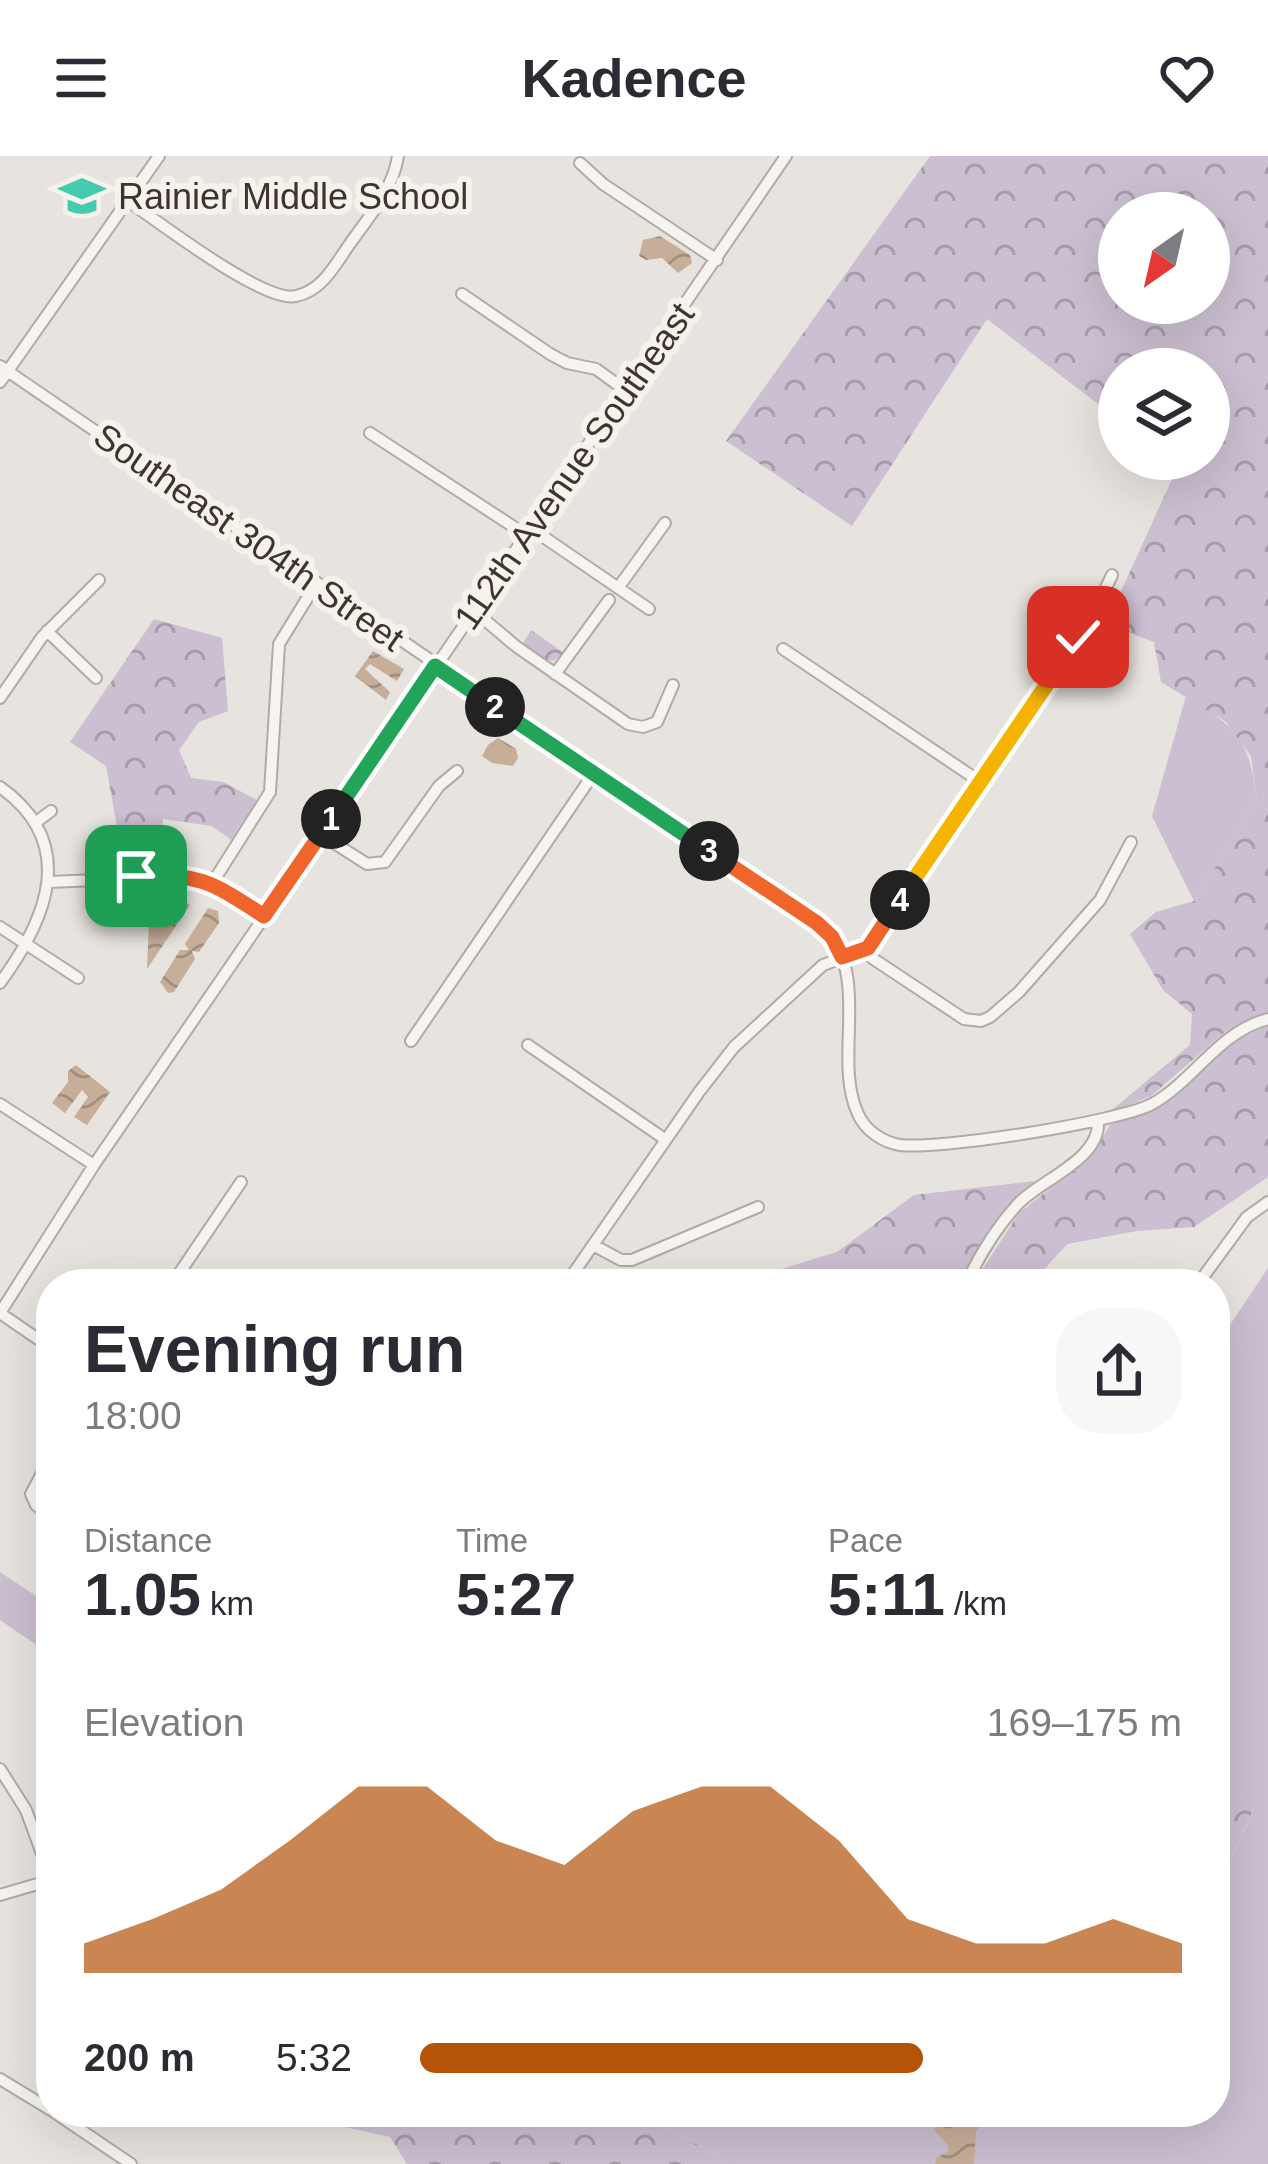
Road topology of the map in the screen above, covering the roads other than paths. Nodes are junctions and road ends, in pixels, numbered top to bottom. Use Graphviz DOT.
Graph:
graph roads {
  1 [pos="159,156"];
  2 [pos="398,156"];
  3 [pos="786,156"];
  4 [pos="580,163"];
  5 [pos="128,201"];
  6 [pos="717,260"];
  7 [pos="461,293"];
  8 [pos="2,373"];
  9 [pos="626,390"];
  10 [pos="370,433"];
  11 [pos="664,523"];
  12 [pos="532,529"];
  13 [pos="1112,574"];
  14 [pos="99,580"];
  15 [pos="316,584"];
  16 [pos="618,588"];
  17 [pos="609,599"];
  18 [pos="649,609"];
  19 [pos="473,611"];
  20 [pos="47,631"];
  21 [pos="783,649"];
  22 [pos="435,666"];
  23 [pos="555,674"];
  24 [pos="96,678"];
  25 [pos="673,686"];
  26 [pos="0,698"];
  27 [pos="458,771"];
  28 [pos="594,773"];
  29 [pos="982,783"];
  30 [pos="0,787"];
  31 [pos="51,811"];
  32 [pos="35,823"];
  33 [pos="320,834"];
  34 [pos="1131,842"];
  35 [pos="50,882"];
  36 [pos="213,882"];
  37 [pos="264,916"];
  38 [pos="0,927"];
  39 [pos="28,945"];
  40 [pos="868,948"];
  41 [pos="842,957"];
  42 [pos="78,978"];
  43 [pos="0,982"];
  44 [pos="1268,1019"];
  45 [pos="411,1041"];
  46 [pos="528,1045"];
  47 [pos="0,1104"];
  48 [pos="1098,1121"];
  49 [pos="666,1140"];
  50 [pos="94,1165"];
  51 [pos="241,1182"];
  52 [pos="1268,1202"];
  53 [pos="758,1207"];
  54 [pos="593,1245"];
  55 [pos="182,1269"];
  56 [pos="576,1269"];
  57 [pos="976,1269"];
  58 [pos="1208,1269"];
  59 [pos="0,1313"];
  60 [pos="36,1338"];
  61 [pos="0,1769"];
  62 [pos="36,1838"];
  63 [pos="36,1884"];
  64 [pos="0,1895"];
  65 [pos="0,2079"];
  66 [pos="36,2100"];
  67 [pos="78,2127"];
  68 [pos="130,2164"];
  1 -- 5 [label="street"];
  2 -- 5 [label="street"];
  3 -- 6 [label="street, 112th Avenue Southeast"];
  4 -- 6 [label="street"];
  5 -- 8 [label="street"];
  6 -- 9 [label="street, 112th Avenue Southeast"];
  7 -- 9 [label="street"];
  8 -- 15 [label="street, Southeast 304th Street"];
  9 -- 12 [label="street, 112th Avenue Southeast"];
  10 -- 12 [label="street"];
  11 -- 16 [label="street"];
  12 -- 16 [label="street"];
  12 -- 19 [label="street, 112th Avenue Southeast"];
  13 -- 29 [label="street"];
  14 -- 20 [label="street"];
  15 -- 22 [label="street, Southeast 304th Street"];
  15 -- 36 [label="street"];
  16 -- 18 [label="street"];
  17 -- 23 [label="street"];
  19 -- 22 [label="street, 112th Avenue Southeast"];
  19 -- 23 [label="street"];
  20 -- 24 [label="street"];
  20 -- 26 [label="street"];
  21 -- 29 [label="street"];
  22 -- 28 [label="street, Southeast 304th Street"];
  22 -- 33 [label="street, 112th Avenue Southeast"];
  23 -- 25 [label="street"];
  27 -- 33 [label="street"];
  28 -- 41 [label="street, Southeast 304th Street"];
  28 -- 45 [label="street"];
  29 -- 40 [label="street"];
  30 -- 32 [label="street"];
  31 -- 32 [label="street"];
  32 -- 35 [label="street"];
  33 -- 37 [label="street, 112th Avenue Southeast"];
  34 -- 40 [label="street"];
  35 -- 36 [label="street"];
  35 -- 39 [label="street"];
  36 -- 37 [label="street"];
  37 -- 50 [label="street, 112th Avenue Southeast"];
  38 -- 39 [label="street"];
  39 -- 42 [label="street"];
  39 -- 43 [label="street"];
  40 -- 41 [label="street"];
  41 -- 48 [label="street"];
  41 -- 49 [label="street"];
  44 -- 48 [label="street"];
  46 -- 49 [label="street"];
  47 -- 50 [label="street"];
  48 -- 57 [label="street"];
  49 -- 54 [label="street"];
  50 -- 59 [label="street, 112th Avenue Southeast"];
  51 -- 55 [label="street"];
  52 -- 58 [label="street"];
  53 -- 54 [label="street"];
  54 -- 56 [label="street"];
  59 -- 60 [label="street"];
  61 -- 62 [label="street"];
  63 -- 64 [label="street"];
  65 -- 66 [label="street"];
  67 -- 68 [label="street"];
}
